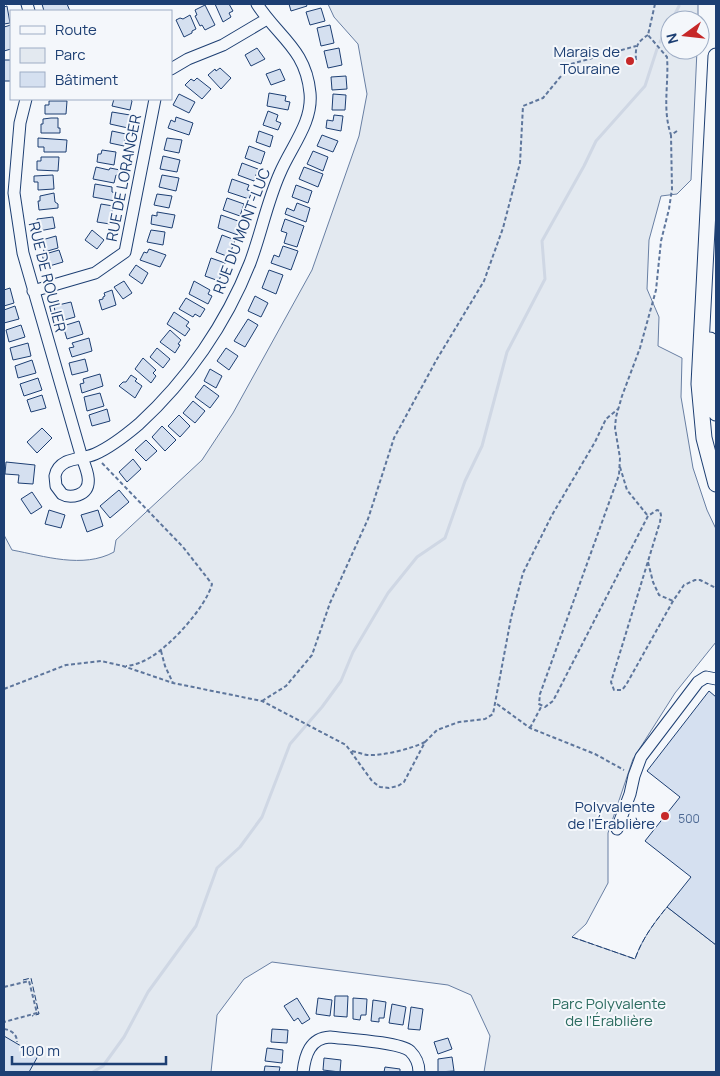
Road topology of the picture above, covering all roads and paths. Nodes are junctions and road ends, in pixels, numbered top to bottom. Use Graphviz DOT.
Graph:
graph roads {
  1 [pos="257,4"];
  2 [pos="655,4"];
  3 [pos="267,18"];
  4 [pos="648,35"];
  5 [pos="636,46"];
  6 [pos="716,56"];
  7 [pos="636,60"];
  8 [pos="172,69"];
  9 [pos="26,100"];
  10 [pos="155,100"];
  11 [pos="677,132"];
  12 [pos="670,135"];
  13 [pos="709,211"];
  14 [pos="33,291"];
  15 [pos="618,409"];
  16 [pos="716,413"];
  17 [pos="94,455"];
  18 [pos="82,458"];
  19 [pos="620,466"];
  20 [pos="716,484"];
  21 [pos="648,516"];
  22 [pos="648,562"];
  23 [pos="716,588"];
  24 [pos="672,601"];
  25 [pos="161,651"];
  26 [pos="123,666"];
  27 [pos="716,679"];
  28 [pos="174,683"];
  29 [pos="4,689"];
  30 [pos="262,701"];
  31 [pos="496,704"];
  32 [pos="542,707"];
  33 [pos="530,728"];
  34 [pos="424,742"];
  35 [pos="351,751"];
  36 [pos="634,776"];
  37 [pos="618,829"];
  38 [pos="4,987"];
  39 [pos="4,1022"];
  40 [pos="4,1030"];
  41 [pos="18,1042"];
  42 [pos="303,1072"];
  43 [pos="419,1072"];
  1 -- 3 [label="street, RUE DU MONT-LUC"];
  2 -- 4 [label="path"];
  3 -- 8 [label="street"];
  3 -- 17 [label="street, RUE DU MONT-LUC"];
  4 -- 5 [label="path"];
  4 -- 12 [label="path"];
  5 -- 7 [label="path"];
  5 -- 30 [label="path"];
  6 -- 13 [label="main road"];
  9 -- 14 [label="street, RUE DE ROULIER"];
  10 -- 14 [label="street, RUE DE LORANGER"];
  11 -- 12 [label="path"];
  12 -- 15 [label="path"];
  13 -- 16 [label="main road"];
  13 -- 20 [label="main road"];
  14 -- 18 [label="street, RUE DE ROULIER"];
  15 -- 19 [label="path"];
  15 -- 31 [label="path"];
  17 -- 18 [label="street, RUE DU MONT-LUC"];
  17 -- 25 [label="path"];
  19 -- 21 [label="path"];
  19 -- 32 [label="path"];
  21 -- 22 [label="path"];
  21 -- 32 [label="path"];
  22 -- 24 [label="path"];
  22 -- 24 [label="path"];
  23 -- 24 [label="path"];
  25 -- 26 [label="path"];
  25 -- 28 [label="path"];
  26 -- 28 [label="path"];
  26 -- 29 [label="path"];
  27 -- 36 [label="street"];
  28 -- 30 [label="path"];
  30 -- 35 [label="path"];
  31 -- 33 [label="path"];
  31 -- 34 [label="path"];
  32 -- 33 [label="path"];
  33 -- 36 [label="path"];
  34 -- 35 [label="path"];
  34 -- 35 [label="path"];
  36 -- 37 [label="street"];
  38 -- 39 [label="path"];
  40 -- 41 [label="path"];
  42 -- 43 [label="street"];
}
